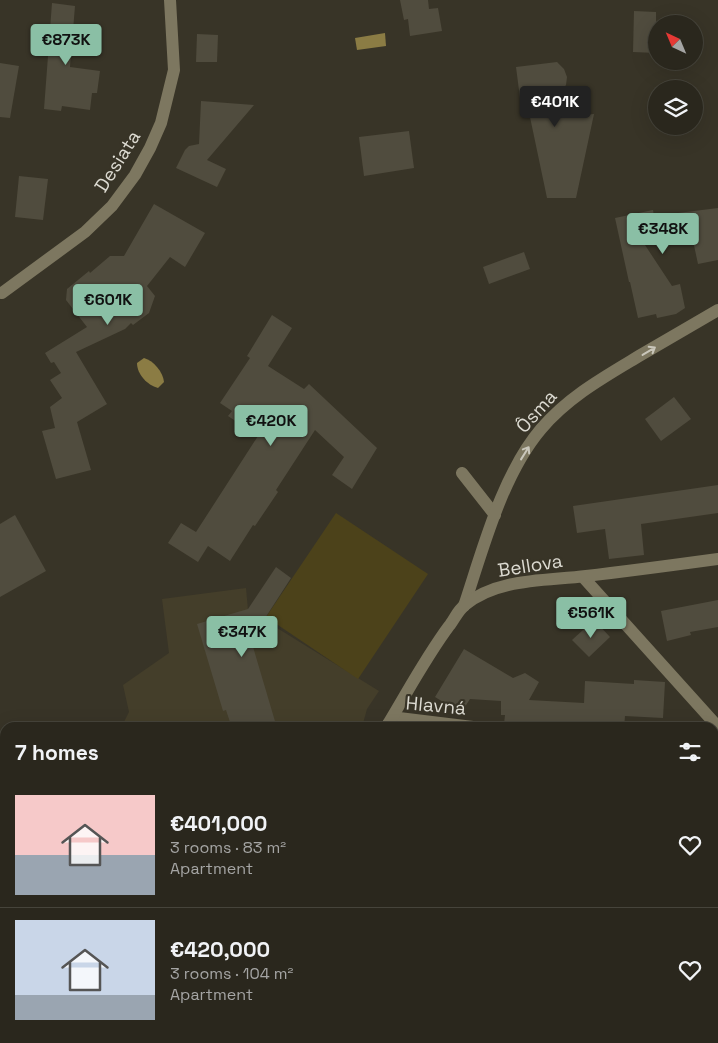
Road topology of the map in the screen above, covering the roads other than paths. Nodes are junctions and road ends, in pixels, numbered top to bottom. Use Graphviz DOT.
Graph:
graph roads {
  1 [pos="170,0"];
  2 [pos="2,293"];
  3 [pos="718,310"];
  4 [pos="462,473"];
  5 [pos="495,514"];
  6 [pos="718,559"];
  7 [pos="582,577"];
  8 [pos="464,606"];
  9 [pos="390,722"];
  10 [pos="394,722"];
  11 [pos="432,722"];
  12 [pos="713,722"];
  1 -- 2 [label="street, Desiata"];
  5 -- 3 [label="street, Ôsma, one-way"];
  4 -- 5 [label="street"];
  5 -- 8 [label="street, Ôsma"];
  6 -- 7 [label="street, Bellova"];
  7 -- 8 [label="street, Bellova"];
  7 -- 12 [label="street"];
  8 -- 9 [label="street, Bellova"];
  10 -- 11 [label="street, Hlavná"];
}
